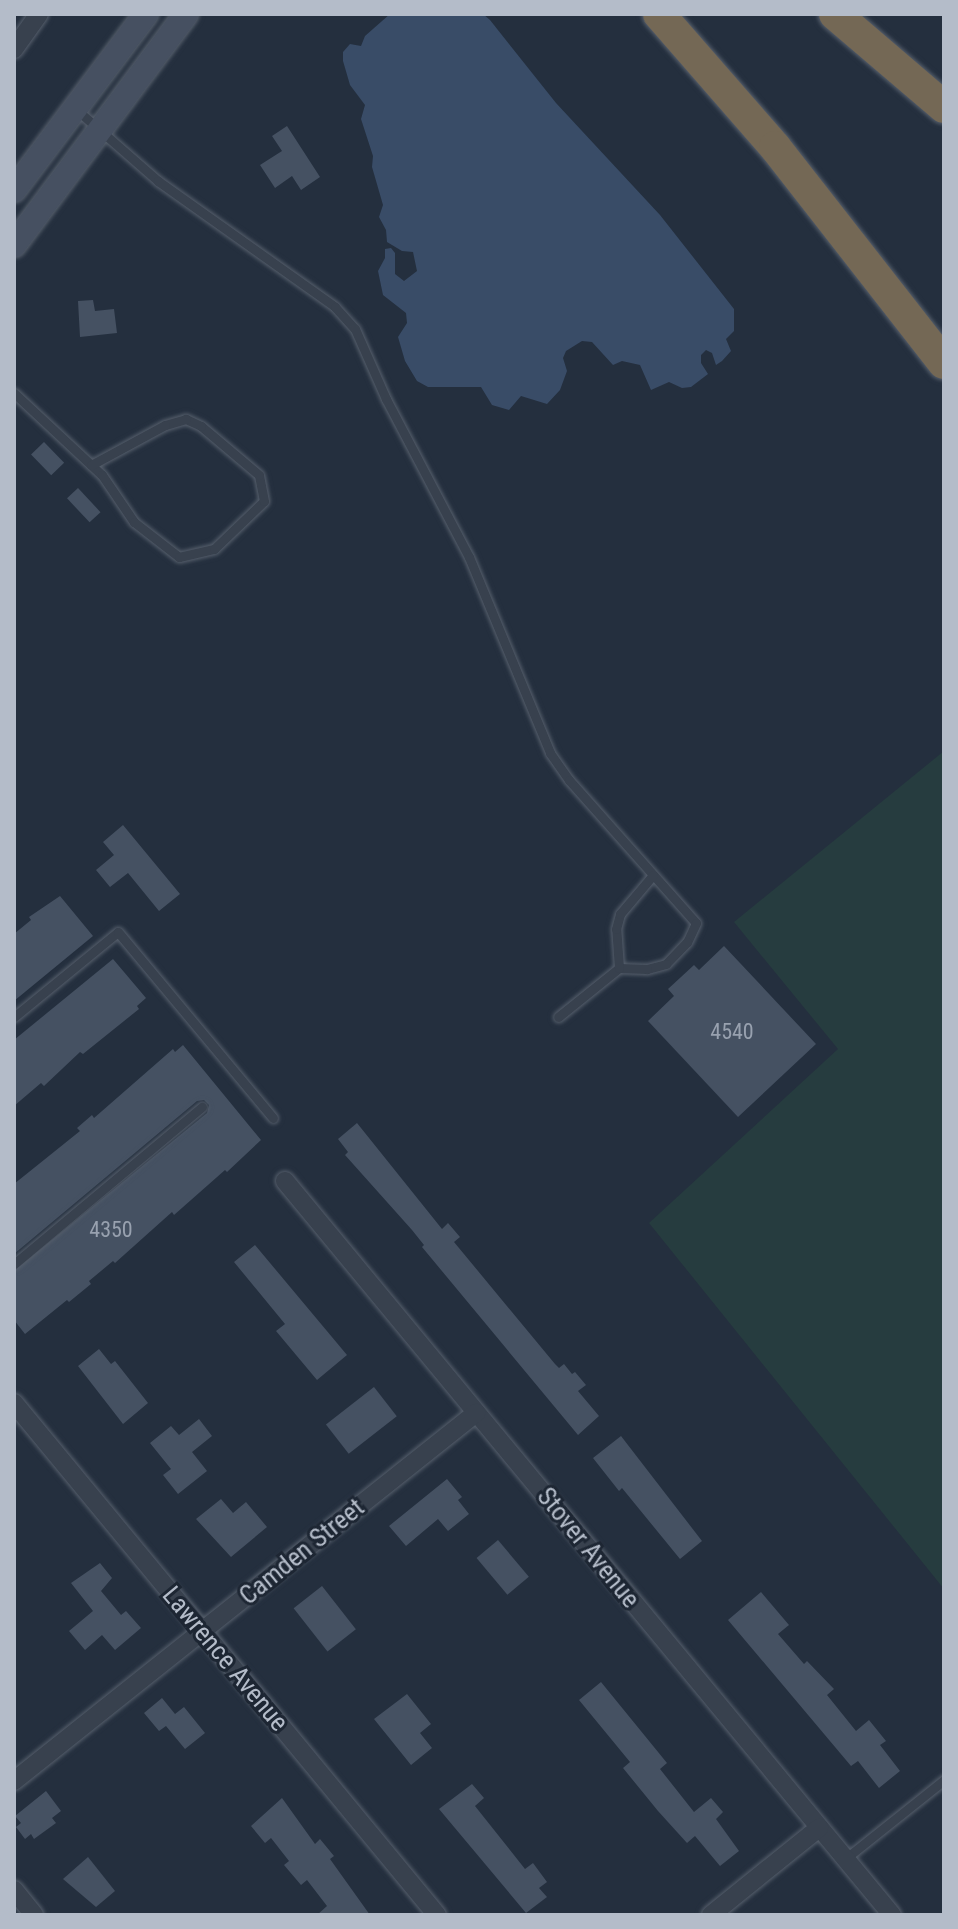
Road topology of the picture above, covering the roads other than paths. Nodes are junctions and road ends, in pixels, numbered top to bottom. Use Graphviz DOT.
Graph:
graph roads {
  1 [pos="39,14"];
  2 [pos="146,14"];
  3 [pos="186,14"];
  4 [pos="659,14"];
  5 [pos="835,14"];
  6 [pos="14,49"];
  7 [pos="944,107"];
  8 [pos="75,109"];
  9 [pos="100,131"];
  10 [pos="14,190"];
  11 [pos="14,245"];
  12 [pos="944,363"];
  13 [pos="14,393"];
  14 [pos="91,465"];
  15 [pos="653,875"];
  16 [pos="619,968"];
  17 [pos="14,1017"];
  18 [pos="558,1017"];
  19 [pos="202,1107"];
  20 [pos="273,1118"];
  21 [pos="285,1181"];
  22 [pos="14,1264"];
  23 [pos="14,1403"];
  24 [pos="476,1413"];
  25 [pos="202,1632"];
  26 [pos="944,1780"];
  27 [pos="14,1781"];
  28 [pos="819,1828"];
  29 [pos="845,1859"];
  30 [pos="14,1890"];
  31 [pos="34,1915"];
  32 [pos="437,1915"];
  33 [pos="711,1915"];
  34 [pos="892,1915"];
  1 -- 6 [label="street"];
  2 -- 8 [label="main road"];
  3 -- 9 [label="main road"];
  4 -- 12 [label="highway"];
  5 -- 7 [label="highway"];
  8 -- 9 [label="lane"];
  8 -- 10 [label="main road"];
  9 -- 11 [label="main road"];
  9 -- 15 [label="lane"];
  13 -- 14 [label="lane"];
  14 -- 14 [label="lane"];
  15 -- 16 [label="lane"];
  15 -- 16 [label="lane"];
  16 -- 18 [label="lane"];
  17 -- 20 [label="lane"];
  19 -- 22 [label="lane"];
  21 -- 24 [label="street, Stover Avenue"];
  23 -- 25 [label="street, Lawrence Avenue"];
  24 -- 25 [label="street, Camden Street"];
  24 -- 28 [label="street, Stover Avenue"];
  25 -- 27 [label="street, Camden Street"];
  25 -- 32 [label="street, Lawrence Avenue"];
  26 -- 29 [label="lane"];
  28 -- 29 [label="street, Stover Avenue"];
  28 -- 33 [label="street"];
  29 -- 34 [label="street, Stover Avenue"];
  30 -- 31 [label="street"];
}
